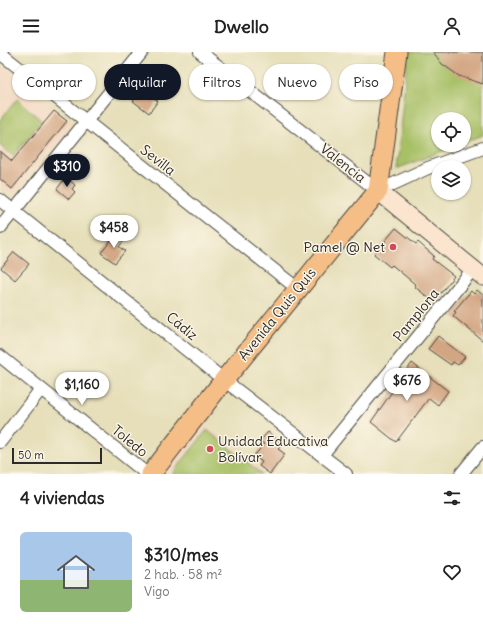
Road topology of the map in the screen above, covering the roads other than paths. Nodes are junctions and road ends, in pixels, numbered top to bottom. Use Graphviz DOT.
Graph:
graph roads {
  1 [pos="142,52"];
  2 [pos="200,52"];
  3 [pos="397,52"];
  4 [pos="0,53"];
  5 [pos="86,121"];
  6 [pos="483,148"];
  7 [pos="378,191"];
  8 [pos="0,200"];
  9 [pos="14,211"];
  10 [pos="0,228"];
  11 [pos="478,273"];
  12 [pos="298,290"];
  13 [pos="0,356"];
  14 [pos="224,380"];
  15 [pos="41,389"];
  16 [pos="0,442"];
  17 [pos="483,447"];
  18 [pos="322,455"];
  19 [pos="147,474"];
  20 [pos="151,474"];
  21 [pos="346,474"];
  22 [pos="461,474"];
  1 -- 5 [label="street"];
  2 -- 7 [label="street, Valencia"];
  3 -- 7 [label="main road"];
  4 -- 5 [label="street, Sevilla"];
  5 -- 9 [label="street"];
  5 -- 12 [label="street, Sevilla"];
  6 -- 7 [label="street"];
  7 -- 11 [label="street, Valencia"];
  7 -- 12 [label="main road, Avenida Quis Quis"];
  8 -- 9 [label="street, Cádiz"];
  9 -- 10 [label="street"];
  9 -- 14 [label="street, Cádiz"];
  11 -- 18 [label="street, Pamplona"];
  12 -- 14 [label="main road, Avenida Quis Quis"];
  13 -- 15 [label="street, Toledo"];
  14 -- 18 [label="street, Cádiz"];
  14 -- 20 [label="main road, Avenida Quis Quis"];
  15 -- 16 [label="street"];
  15 -- 19 [label="street, Toledo"];
  17 -- 22 [label="street"];
  18 -- 21 [label="street, Cádiz"];
}
